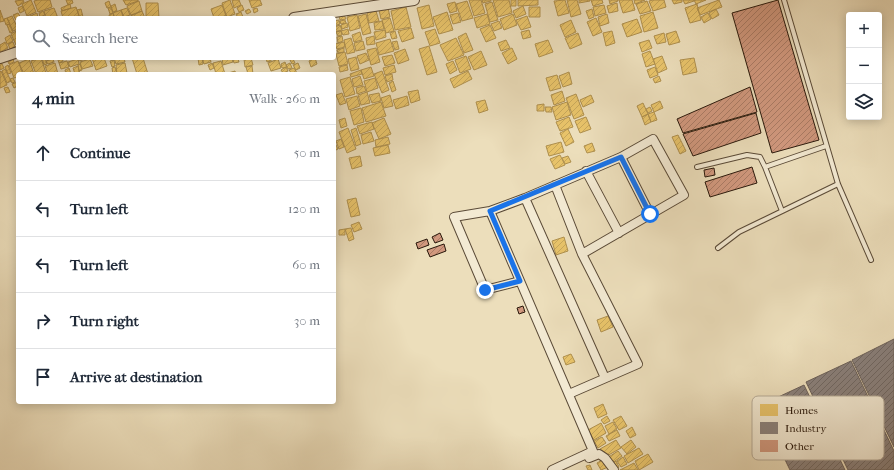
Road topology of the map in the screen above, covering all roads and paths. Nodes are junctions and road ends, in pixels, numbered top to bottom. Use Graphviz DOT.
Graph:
graph roads {
  1 [pos="414,0"];
  2 [pos="784,0"];
  3 [pos="307,16"];
  4 [pos="16,53"];
  5 [pos="0,58"];
  6 [pos="826,146"];
  7 [pos="621,157"];
  8 [pos="697,167"];
  9 [pos="765,167"];
  10 [pos="586,171"];
  11 [pos="838,184"];
  12 [pos="554,186"];
  13 [pos="525,198"];
  14 [pos="490,211"];
  15 [pos="782,212"];
  16 [pos="650,214"];
  17 [pos="619,234"];
  18 [pos="718,248"];
  19 [pos="582,254"];
  20 [pos="871,260"];
  21 [pos="520,281"];
  22 [pos="605,378"];
  23 [pos="569,394"];
  24 [pos="552,470"];
  25 [pos="565,470"];
  26 [pos="614,470"];
  1 -- 3 [label="street"];
  2 -- 6 [label="lane"];
  4 -- 5 [label="street"];
  6 -- 9 [label="lane"];
  6 -- 11 [label="lane"];
  7 -- 10 [label="street"];
  7 -- 16 [label="street"];
  7 -- 16 [label="street"];
  8 -- 9 [label="lane"];
  9 -- 15 [label="lane"];
  10 -- 12 [label="street"];
  10 -- 17 [label="street"];
  11 -- 15 [label="lane"];
  11 -- 20 [label="lane"];
  12 -- 13 [label="street"];
  12 -- 19 [label="street"];
  13 -- 14 [label="street"];
  13 -- 22 [label="street"];
  14 -- 21 [label="street"];
  14 -- 21 [label="street"];
  15 -- 18 [label="lane"];
  16 -- 17 [label="street"];
  17 -- 19 [label="street"];
  19 -- 22 [label="street"];
  21 -- 23 [label="street"];
  22 -- 23 [label="street"];
  23 -- 24 [label="street"];
  25 -- 26 [label="street"];
}
